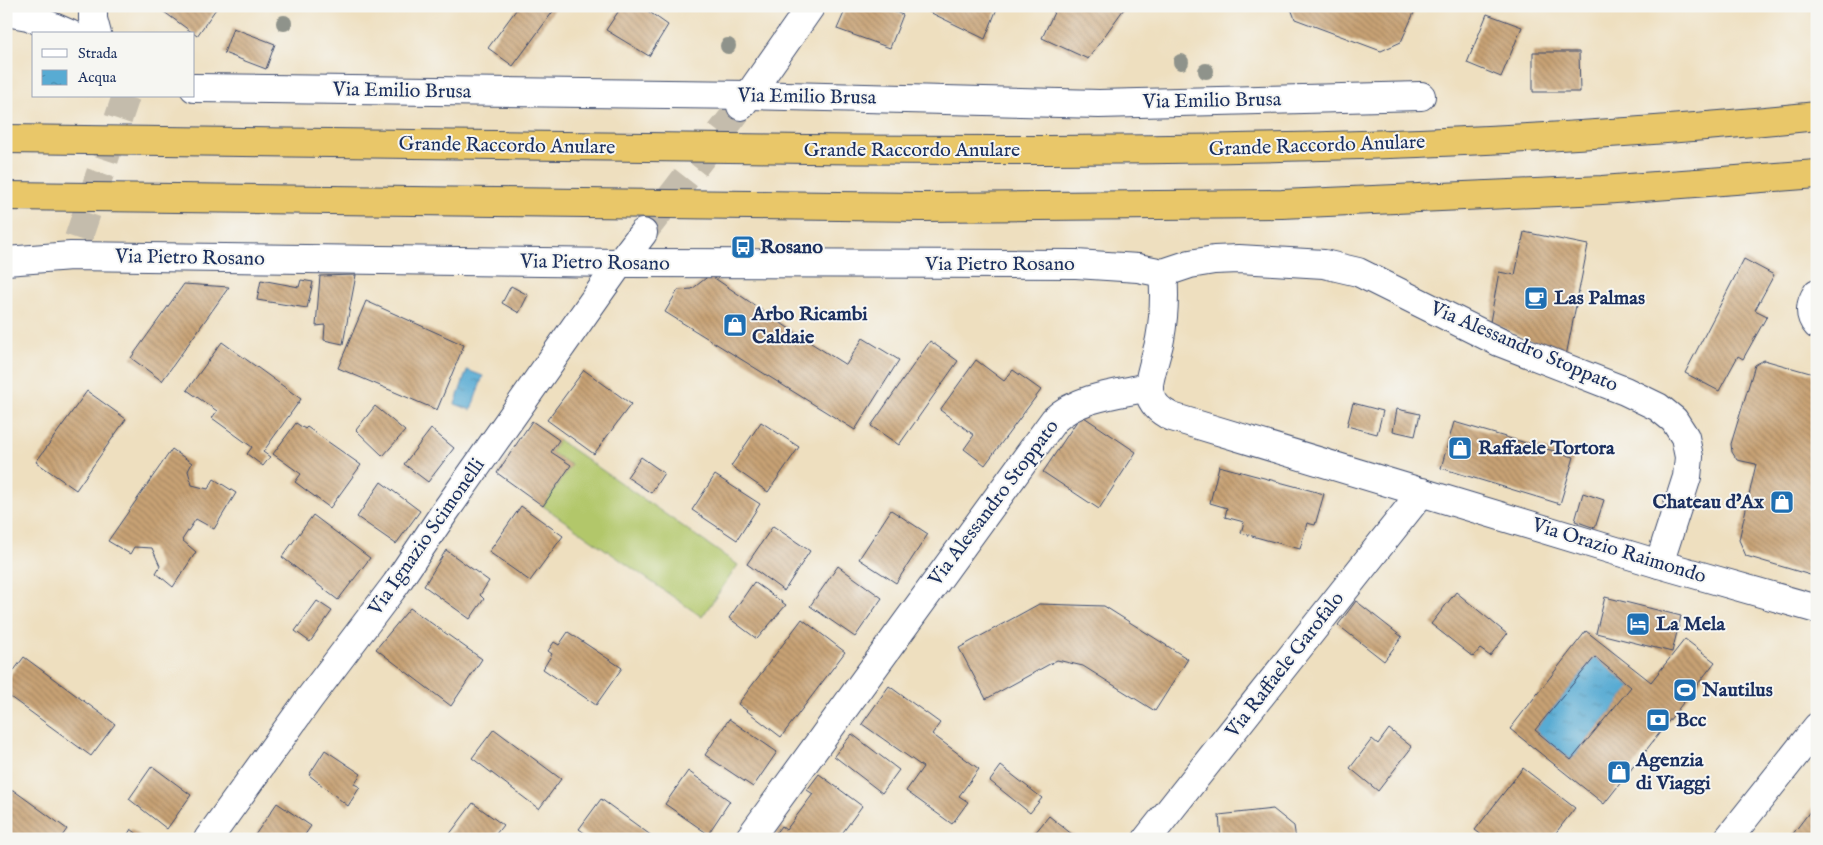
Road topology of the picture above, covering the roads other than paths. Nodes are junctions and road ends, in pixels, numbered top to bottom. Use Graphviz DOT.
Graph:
graph roads {
  1 [pos="94,6"];
  2 [pos="811,6"];
  3 [pos="6,12"];
  4 [pos="65,32"];
  5 [pos="96,32"];
  6 [pos="195,88"];
  7 [pos="1421,96"];
  8 [pos="744,102"];
  9 [pos="1817,116"];
  10 [pos="6,140"];
  11 [pos="1817,174"];
  12 [pos="6,196"];
  13 [pos="643,233"];
  14 [pos="16,260"];
  15 [pos="620,263"];
  16 [pos="1163,273"];
  17 [pos="1817,293"];
  18 [pos="1817,325"];
  19 [pos="1148,387"];
  20 [pos="1422,492"];
  21 [pos="1659,564"];
  22 [pos="1817,609"];
  23 [pos="1817,726"];
  24 [pos="208,839"];
  25 [pos="748,839"];
  26 [pos="1147,839"];
  27 [pos="1728,839"];
  1 -- 5 [label="street"];
  2 -- 8 [label="street"];
  3 -- 4 [label="street"];
  6 -- 8 [label="street, Via Emilio Brusa"];
  7 -- 8 [label="street, Via Emilio Brusa"];
  9 -- 10 [label="highway, Grande Raccordo Anulare"];
  11 -- 12 [label="highway"];
  13 -- 15 [label="street, Via Ignazio Scimonelli"];
  14 -- 15 [label="street, Via Pietro Rosano"];
  15 -- 16 [label="street, Via Pietro Rosano"];
  15 -- 24 [label="street, Via Ignazio Scimonelli"];
  16 -- 19 [label="street"];
  16 -- 21 [label="street, Via Alessandro Stoppato"];
  17 -- 18 [label="street"];
  19 -- 20 [label="street"];
  19 -- 25 [label="street, Via Alessandro Stoppato"];
  20 -- 21 [label="street, Via Orazio Raimondo"];
  20 -- 26 [label="street, Via Raffaele Garofalo"];
  21 -- 22 [label="street, Via Orazio Raimondo"];
  23 -- 27 [label="street"];
}
